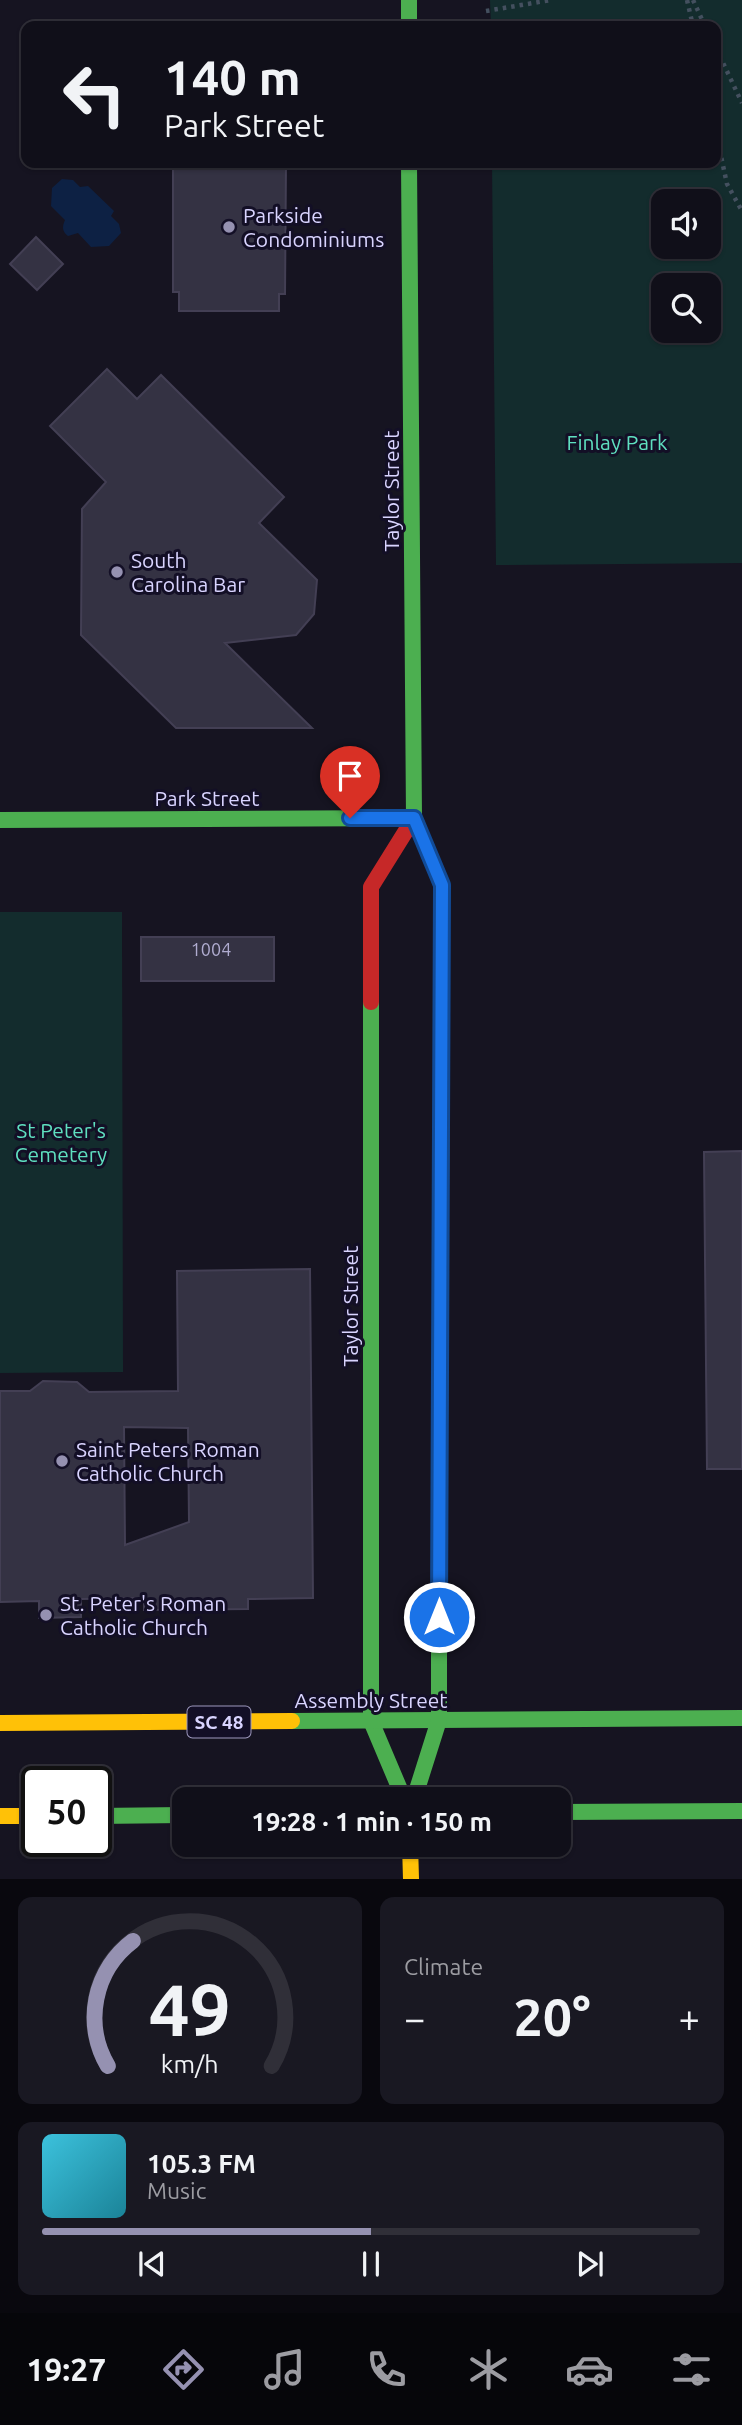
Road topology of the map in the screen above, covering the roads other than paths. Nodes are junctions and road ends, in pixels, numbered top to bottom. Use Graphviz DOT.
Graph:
graph roads {
  1 [pos="409,0"];
  2 [pos="409,21"];
  3 [pos="409,168"];
  4 [pos="414,818"];
  5 [pos="0,820"];
  6 [pos="742,1718"];
  7 [pos="439,1720"];
  8 [pos="371,1721"];
  9 [pos="0,1723"];
  10 [pos="399,1787"];
  11 [pos="418,1787"];
  12 [pos="742,1811"];
  13 [pos="571,1812"];
  14 [pos="172,1815"];
  15 [pos="0,1816"];
  16 [pos="21,1816"];
  17 [pos="112,1816"];
  18 [pos="410,1857"];
  19 [pos="411,1879"];
  1 -- 2 [label="main road"];
  3 -- 4 [label="main road, Taylor Street"];
  4 -- 5 [label="main road, Park Street"];
  4 -- 7 [label="main road, Taylor Street"];
  4 -- 8 [label="main road, Taylor Street"];
  6 -- 7 [label="main road, Assembly Street / SC 48"];
  7 -- 8 [label="main road, Assembly Street / SC 48"];
  7 -- 11 [label="main road, Taylor Street"];
  8 -- 9 [label="main road, Assembly Street / SC 48"];
  8 -- 10 [label="main road, Taylor Street"];
  12 -- 13 [label="main road"];
  14 -- 17 [label="main road"];
  15 -- 16 [label="main road"];
  18 -- 19 [label="main road"];
}
